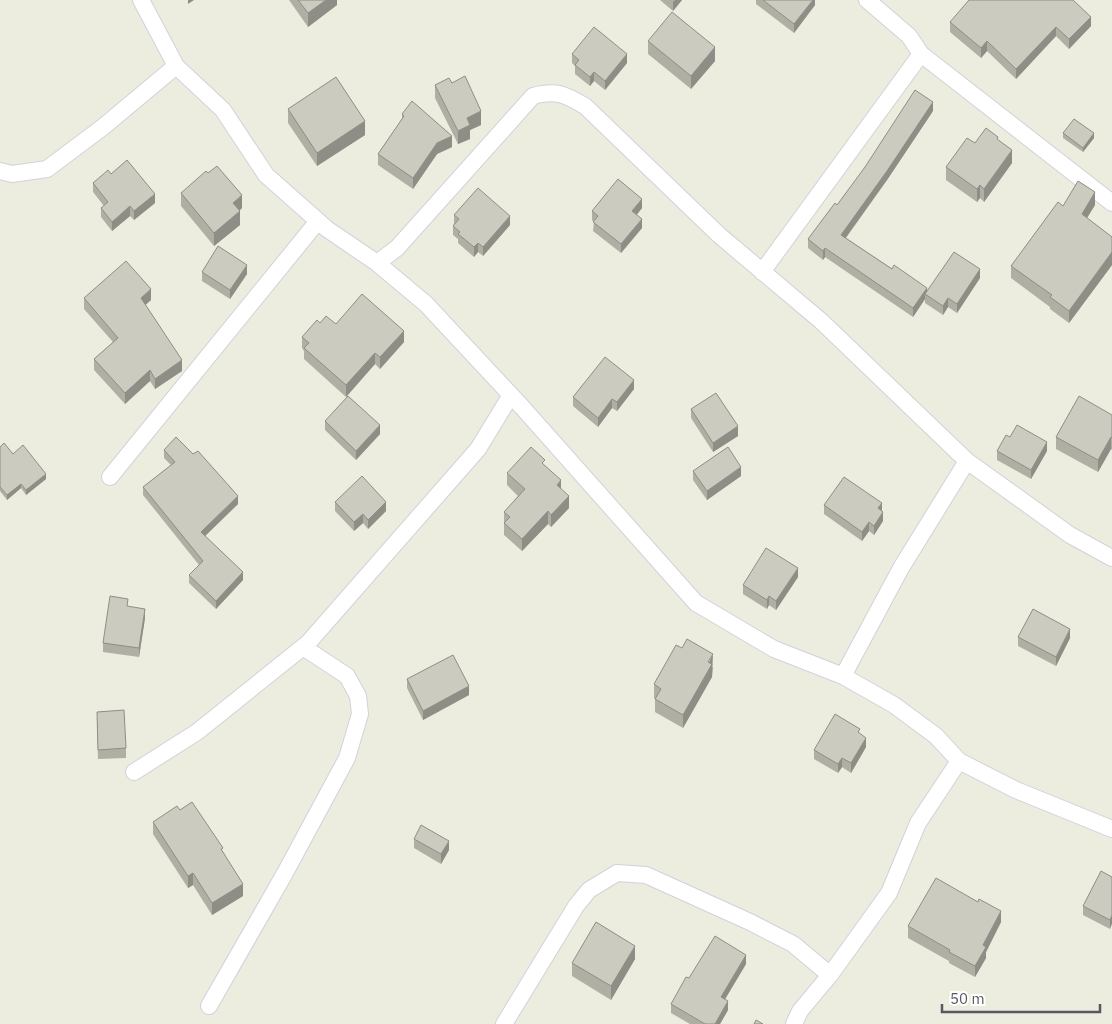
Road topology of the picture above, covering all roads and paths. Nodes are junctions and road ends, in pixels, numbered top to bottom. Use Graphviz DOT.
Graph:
graph roads {
  1 [pos="141,0"];
  2 [pos="867,0"];
  3 [pos="921,54"];
  4 [pos="176,66"];
  5 [pos="0,171"];
  6 [pos="1112,203"];
  7 [pos="318,221"];
  8 [pos="377,263"];
  9 [pos="762,272"];
  10 [pos="511,395"];
  11 [pos="966,461"];
  12 [pos="110,477"];
  13 [pos="1112,558"];
  14 [pos="303,647"];
  15 [pos="843,676"];
  16 [pos="959,761"];
  17 [pos="134,772"];
  18 [pos="1112,830"];
  19 [pos="830,975"];
  20 [pos="209,1006"];
  21 [pos="504,1024"];
  22 [pos="794,1024"];
  1 -- 4 [label="street"];
  2 -- 3 [label="street"];
  3 -- 6 [label="street"];
  3 -- 9 [label="street"];
  4 -- 5 [label="street"];
  4 -- 7 [label="street"];
  7 -- 8 [label="street"];
  7 -- 12 [label="street"];
  8 -- 9 [label="street"];
  8 -- 10 [label="street"];
  9 -- 11 [label="street"];
  10 -- 14 [label="street"];
  10 -- 15 [label="street"];
  11 -- 13 [label="street"];
  11 -- 15 [label="street"];
  14 -- 17 [label="street"];
  14 -- 20 [label="street"];
  15 -- 16 [label="street"];
  16 -- 18 [label="street"];
  16 -- 19 [label="street"];
  19 -- 21 [label="street"];
  19 -- 22 [label="street"];
}
